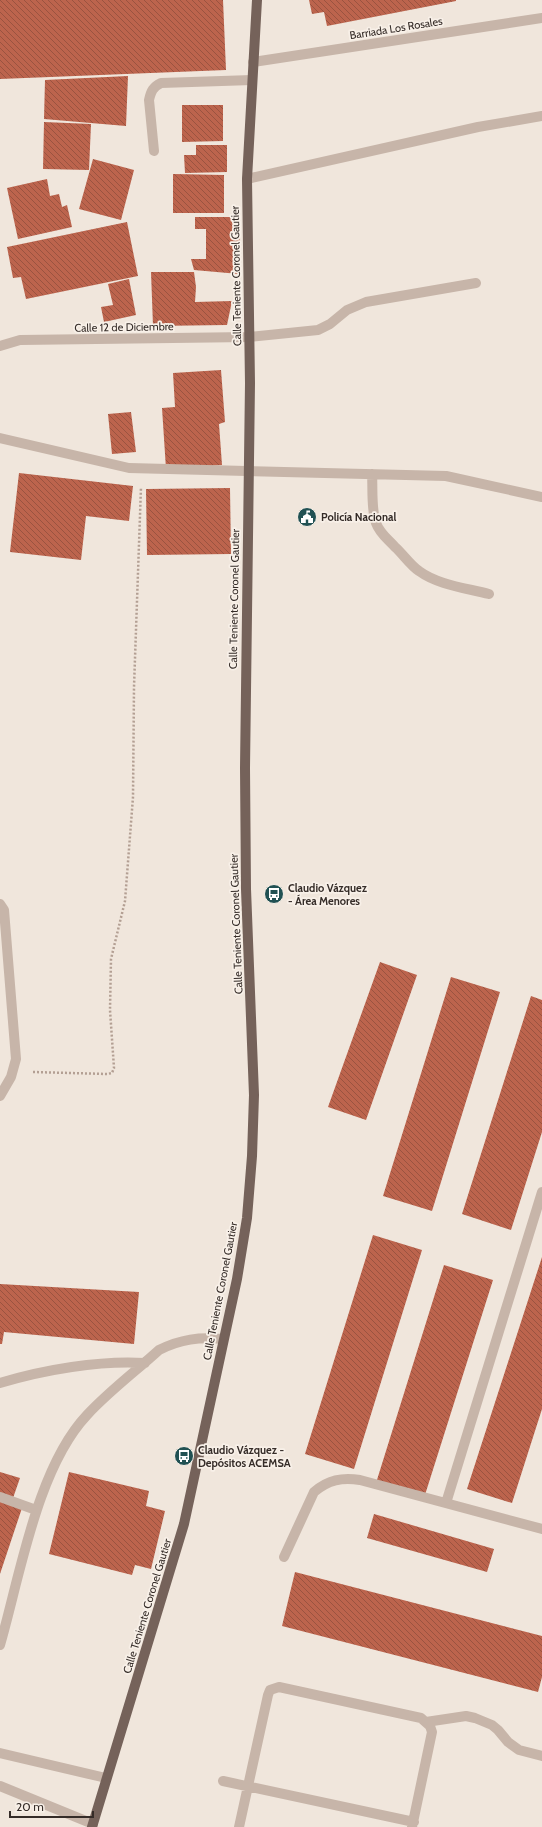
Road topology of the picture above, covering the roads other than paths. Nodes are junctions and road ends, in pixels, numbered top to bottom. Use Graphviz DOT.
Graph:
graph roads {
  1 [pos="258,0"];
  2 [pos="542,18"];
  3 [pos="253,62"];
  4 [pos="252,80"];
  5 [pos="542,116"];
  6 [pos="154,151"];
  7 [pos="247,180"];
  8 [pos="476,283"];
  9 [pos="249,337"];
  10 [pos="0,346"];
  11 [pos="0,438"];
  12 [pos="247,472"];
  13 [pos="372,474"];
  14 [pos="542,497"];
  15 [pos="489,594"];
  16 [pos="0,904"];
  17 [pos="0,1096"];
  18 [pos="542,1192"];
  19 [pos="223,1339"];
  20 [pos="145,1363"];
  21 [pos="0,1383"];
  22 [pos="0,1498"];
  23 [pos="446,1503"];
  24 [pos="36,1510"];
  25 [pos="542,1529"];
  26 [pos="284,1556"];
  27 [pos="2,1629"];
  28 [pos="0,1645"];
  29 [pos="426,1722"];
  30 [pos="0,1753"];
  31 [pos="542,1756"];
  32 [pos="106,1778"];
  33 [pos="223,1781"];
  34 [pos="0,1786"];
  35 [pos="248,1787"];
  36 [pos="92,1825"];
  37 [pos="413,1825"];
  38 [pos="239,1827"];
  1 -- 3 [label="main road, Calle Teniente Coronel Gautier"];
  2 -- 3 [label="street, Barriada Los Rosales"];
  3 -- 4 [label="main road, Calle Teniente Coronel Gautier"];
  4 -- 6 [label="street"];
  4 -- 7 [label="main road, Calle Teniente Coronel Gautier"];
  5 -- 7 [label="street"];
  7 -- 9 [label="main road, Calle Teniente Coronel Gautier"];
  8 -- 9 [label="street, Calle 12 de Diciembre"];
  9 -- 10 [label="street, Calle 12 de Diciembre"];
  9 -- 12 [label="main road, Calle Teniente Coronel Gautier"];
  11 -- 12 [label="street"];
  12 -- 13 [label="street"];
  12 -- 19 [label="main road, Calle Teniente Coronel Gautier"];
  13 -- 14 [label="street"];
  13 -- 15 [label="street"];
  16 -- 17 [label="street"];
  18 -- 23 [label="street"];
  19 -- 20 [label="street"];
  19 -- 32 [label="main road, Calle Teniente Coronel Gautier"];
  20 -- 21 [label="street"];
  20 -- 24 [label="street"];
  22 -- 24 [label="street"];
  23 -- 25 [label="street"];
  23 -- 26 [label="street"];
  24 -- 27 [label="street"];
  27 -- 28 [label="street"];
  29 -- 31 [label="street"];
  29 -- 35 [label="street"];
  29 -- 37 [label="street"];
  30 -- 32 [label="street"];
  32 -- 36 [label="main road, Calle Teniente Coronel Gautier"];
  33 -- 35 [label="street"];
  34 -- 36 [label="street"];
  35 -- 37 [label="street"];
  35 -- 38 [label="street"];
}
